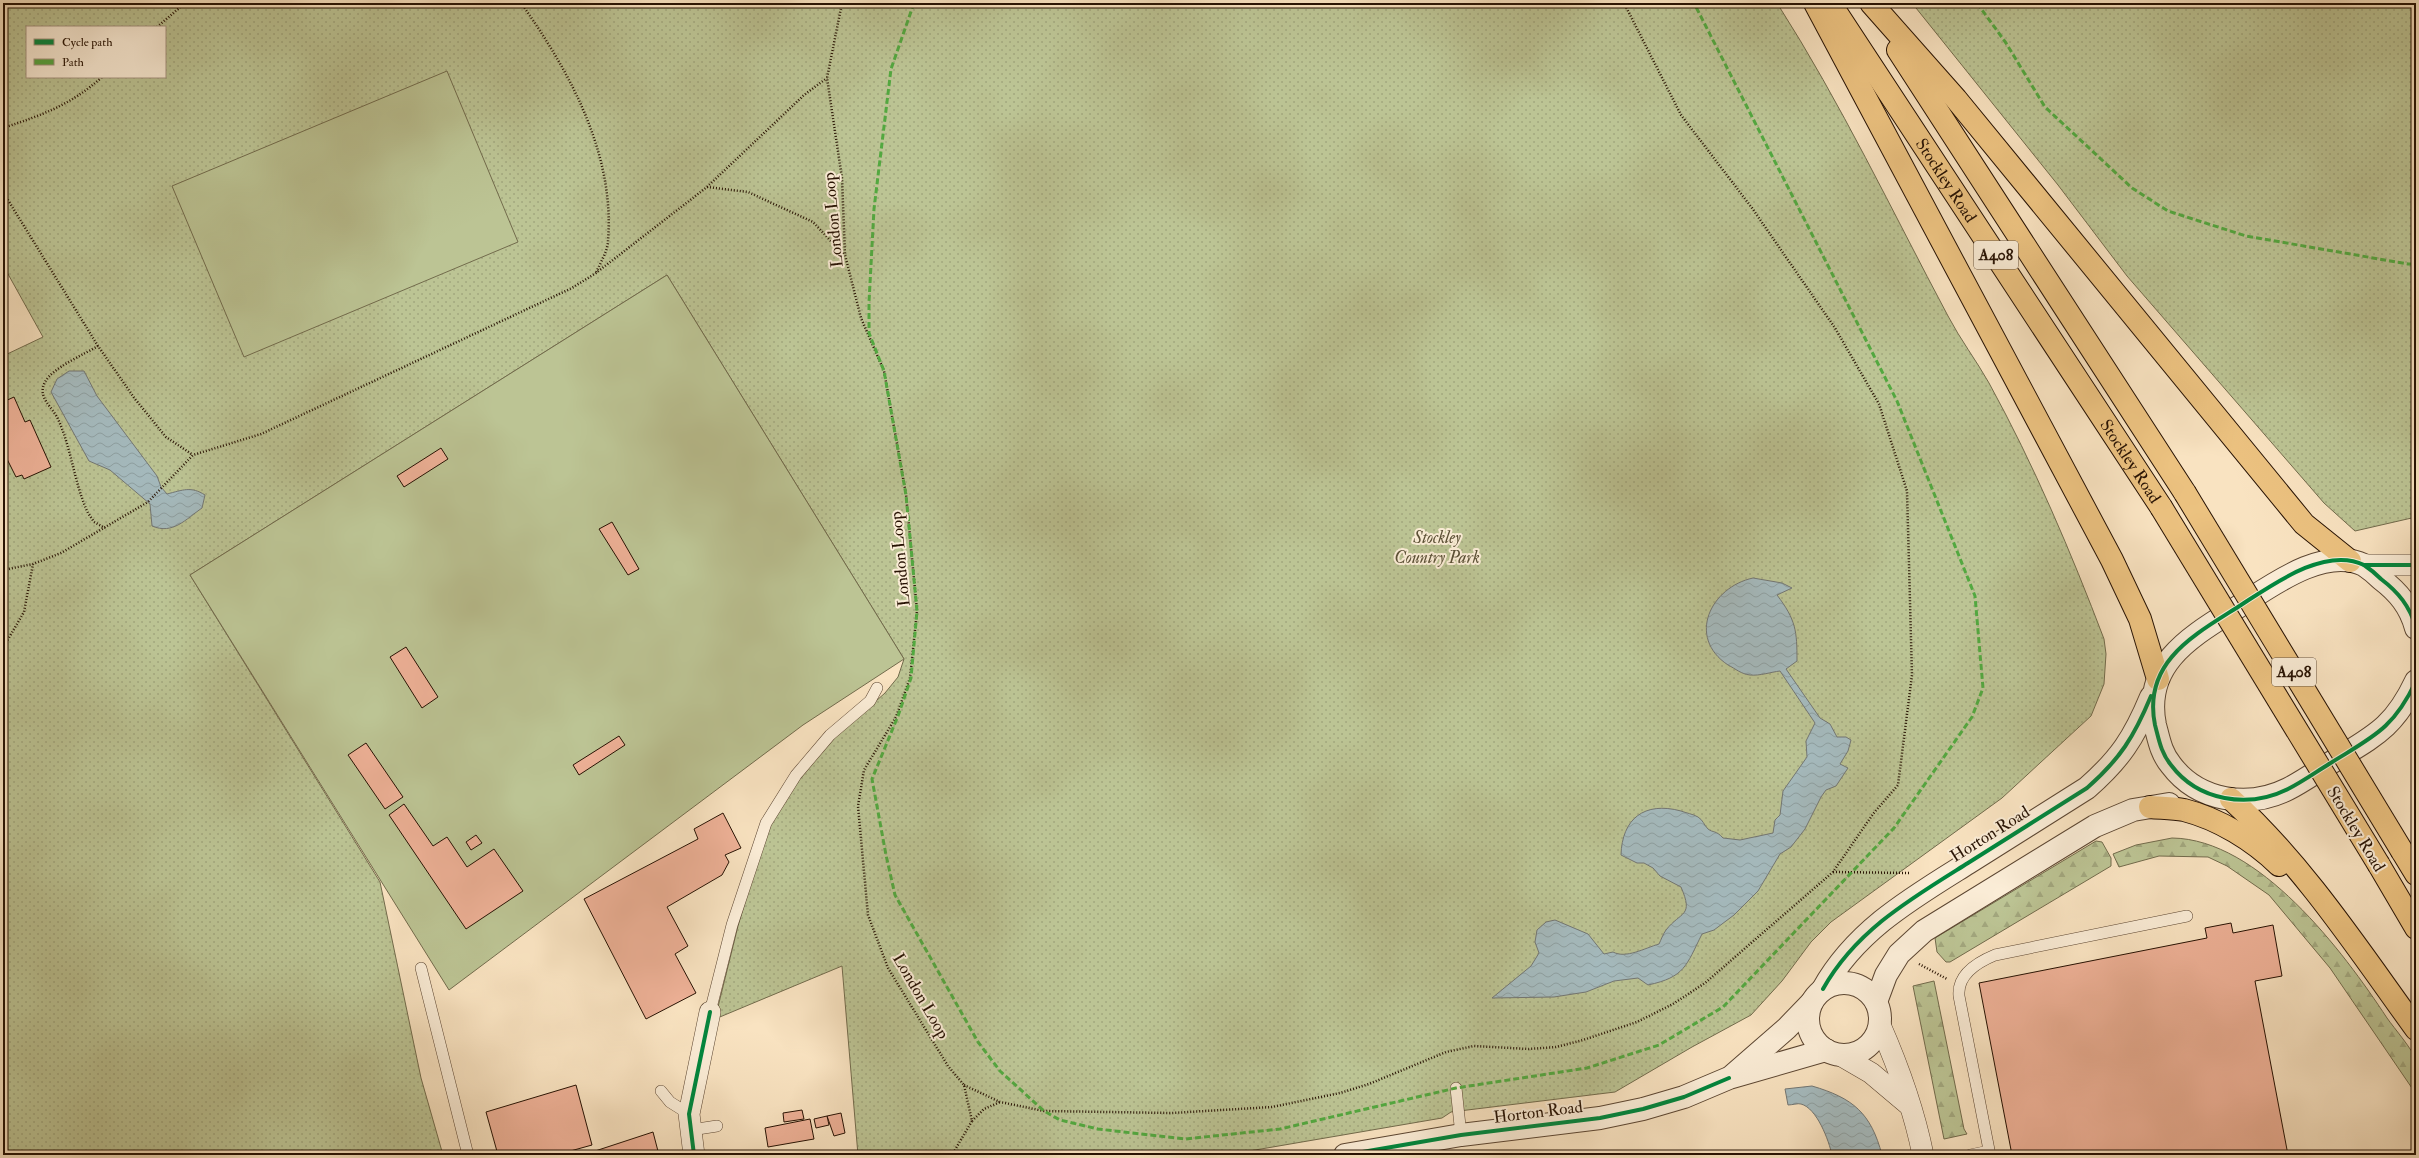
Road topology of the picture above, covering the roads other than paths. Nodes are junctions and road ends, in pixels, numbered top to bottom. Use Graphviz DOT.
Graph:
graph roads {
  1 [pos="1815,3"];
  2 [pos="1830,3"];
  3 [pos="1870,3"];
  4 [pos="2357,563"];
  5 [pos="2416,565"];
  6 [pos="2416,628"];
  7 [pos="2416,681"];
  8 [pos="2157,683"];
  9 [pos="876,688"];
  10 [pos="2224,798"];
  11 [pos="2150,807"];
  12 [pos="2416,874"];
  13 [pos="2187,916"];
  14 [pos="2416,928"];
  15 [pos="2351,939"];
  16 [pos="421,968"];
  17 [pos="1817,996"];
  18 [pos="1876,1002"];
  19 [pos="710,1012"];
  20 [pos="1880,1024"];
  21 [pos="2416,1029"];
  22 [pos="1833,1052"];
  23 [pos="1729,1078"];
  24 [pos="1456,1088"];
  25 [pos="661,1091"];
  26 [pos="1909,1105"];
  27 [pos="690,1122"];
  28 [pos="717,1126"];
  29 [pos="1461,1135"];
  30 [pos="1406,1150"];
  31 [pos="1379,1152"];
  32 [pos="1990,1153"];
  33 [pos="468,1155"];
  34 [pos="694,1155"];
  35 [pos="1344,1155"];
  36 [pos="1923,1155"];
  37 [pos="1970,1155"];
  1 -- 8 [label="main road"];
  2 -- 14 [label="main road, Stockley Road / A408, bridge"];
  3 -- 4 [label="main road"];
  3 -- 12 [label="main road, Stockley Road / A408, bridge"];
  4 -- 5 [label="street"];
  4 -- 6 [label="street"];
  4 -- 8 [label="street, Horton Road"];
  7 -- 10 [label="street"];
  8 -- 10 [label="street"];
  8 -- 17 [label="street, Horton Road"];
  9 -- 19 [label="lane"];
  10 -- 11 [label="street"];
  10 -- 15 [label="main road"];
  11 -- 15 [label="main road"];
  11 -- 18 [label="street"];
  13 -- 32 [label="lane"];
  15 -- 21 [label="main road"];
  16 -- 33 [label="lane"];
  17 -- 18 [label="street"];
  17 -- 22 [label="street"];
  17 -- 23 [label="street, Horton Road"];
  18 -- 20 [label="street"];
  19 -- 27 [label="street"];
  20 -- 22 [label="street"];
  20 -- 26 [label="street"];
  22 -- 23 [label="street, Horton Road"];
  22 -- 26 [label="street"];
  23 -- 29 [label="street, Horton Road"];
  24 -- 29 [label="lane"];
  25 -- 27 [label="lane"];
  26 -- 36 [label="street"];
  27 -- 28 [label="lane"];
  27 -- 34 [label="street"];
  29 -- 30 [label="street, Horton Road"];
  30 -- 31 [label="street, Horton Road"];
  31 -- 35 [label="street, Horton Road"];
  32 -- 37 [label="lane"];
}
